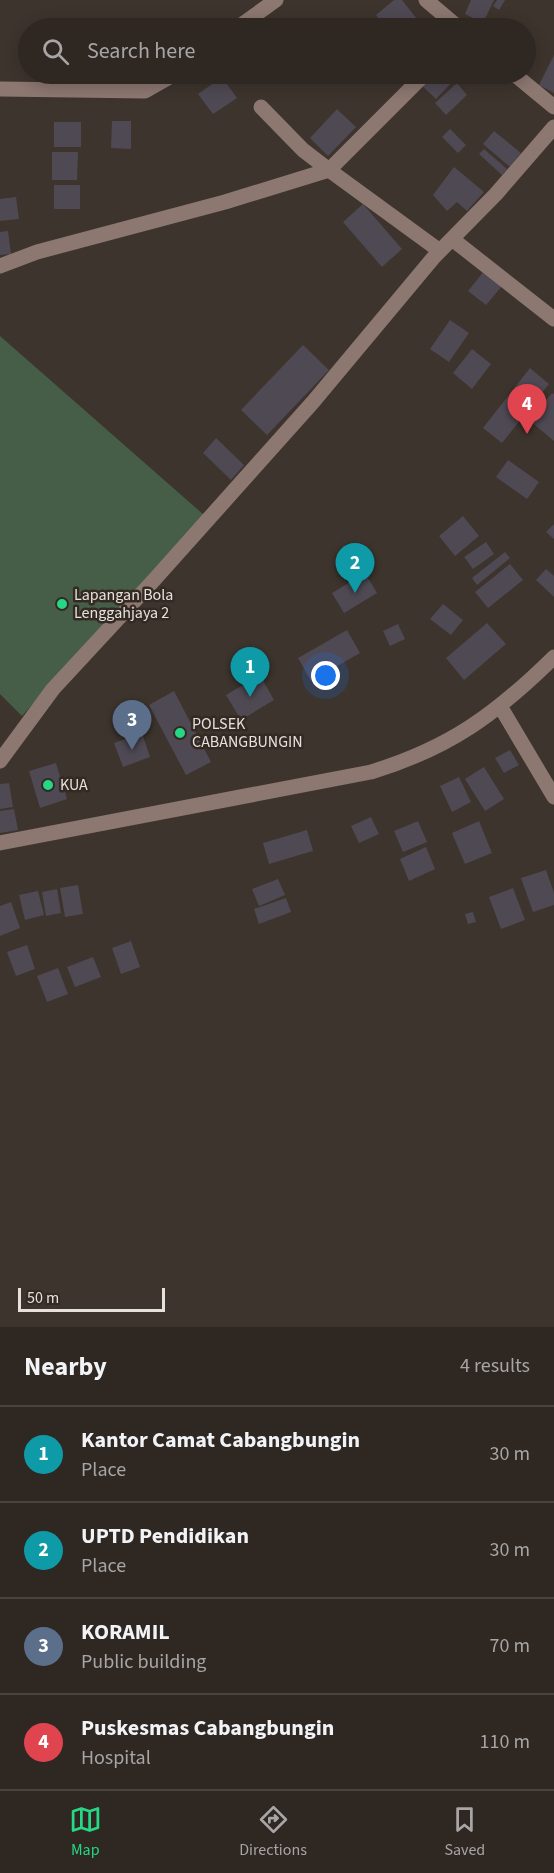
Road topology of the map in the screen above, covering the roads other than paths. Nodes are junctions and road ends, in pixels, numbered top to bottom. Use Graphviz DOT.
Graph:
graph roads {
  1 [pos="276,0"];
  2 [pos="426,0"];
  3 [pos="251,18"];
  4 [pos="447,18"];
  5 [pos="157,84"];
  6 [pos="415,84"];
  7 [pos="526,84"];
  8 [pos="0,89"];
  9 [pos="261,107"];
  10 [pos="554,107"];
  11 [pos="554,127"];
  12 [pos="328,170"];
  13 [pos="452,239"];
  14 [pos="440,252"];
  15 [pos="0,266"];
  16 [pos="554,319"];
  17 [pos="554,657"];
  18 [pos="500,706"];
  19 [pos="0,760"];
  20 [pos="554,796"];
  21 [pos="0,843"];
  1 -- 3 [label="street"];
  2 -- 4 [label="street"];
  5 -- 8 [label="street"];
  6 -- 12 [label="street"];
  7 -- 10 [label="street"];
  9 -- 12 [label="street"];
  11 -- 13 [label="street"];
  12 -- 14 [label="street"];
  12 -- 15 [label="street"];
  13 -- 14 [label="street"];
  13 -- 16 [label="street"];
  14 -- 19 [label="street"];
  17 -- 18 [label="street"];
  18 -- 20 [label="street"];
  18 -- 21 [label="street"];
}
